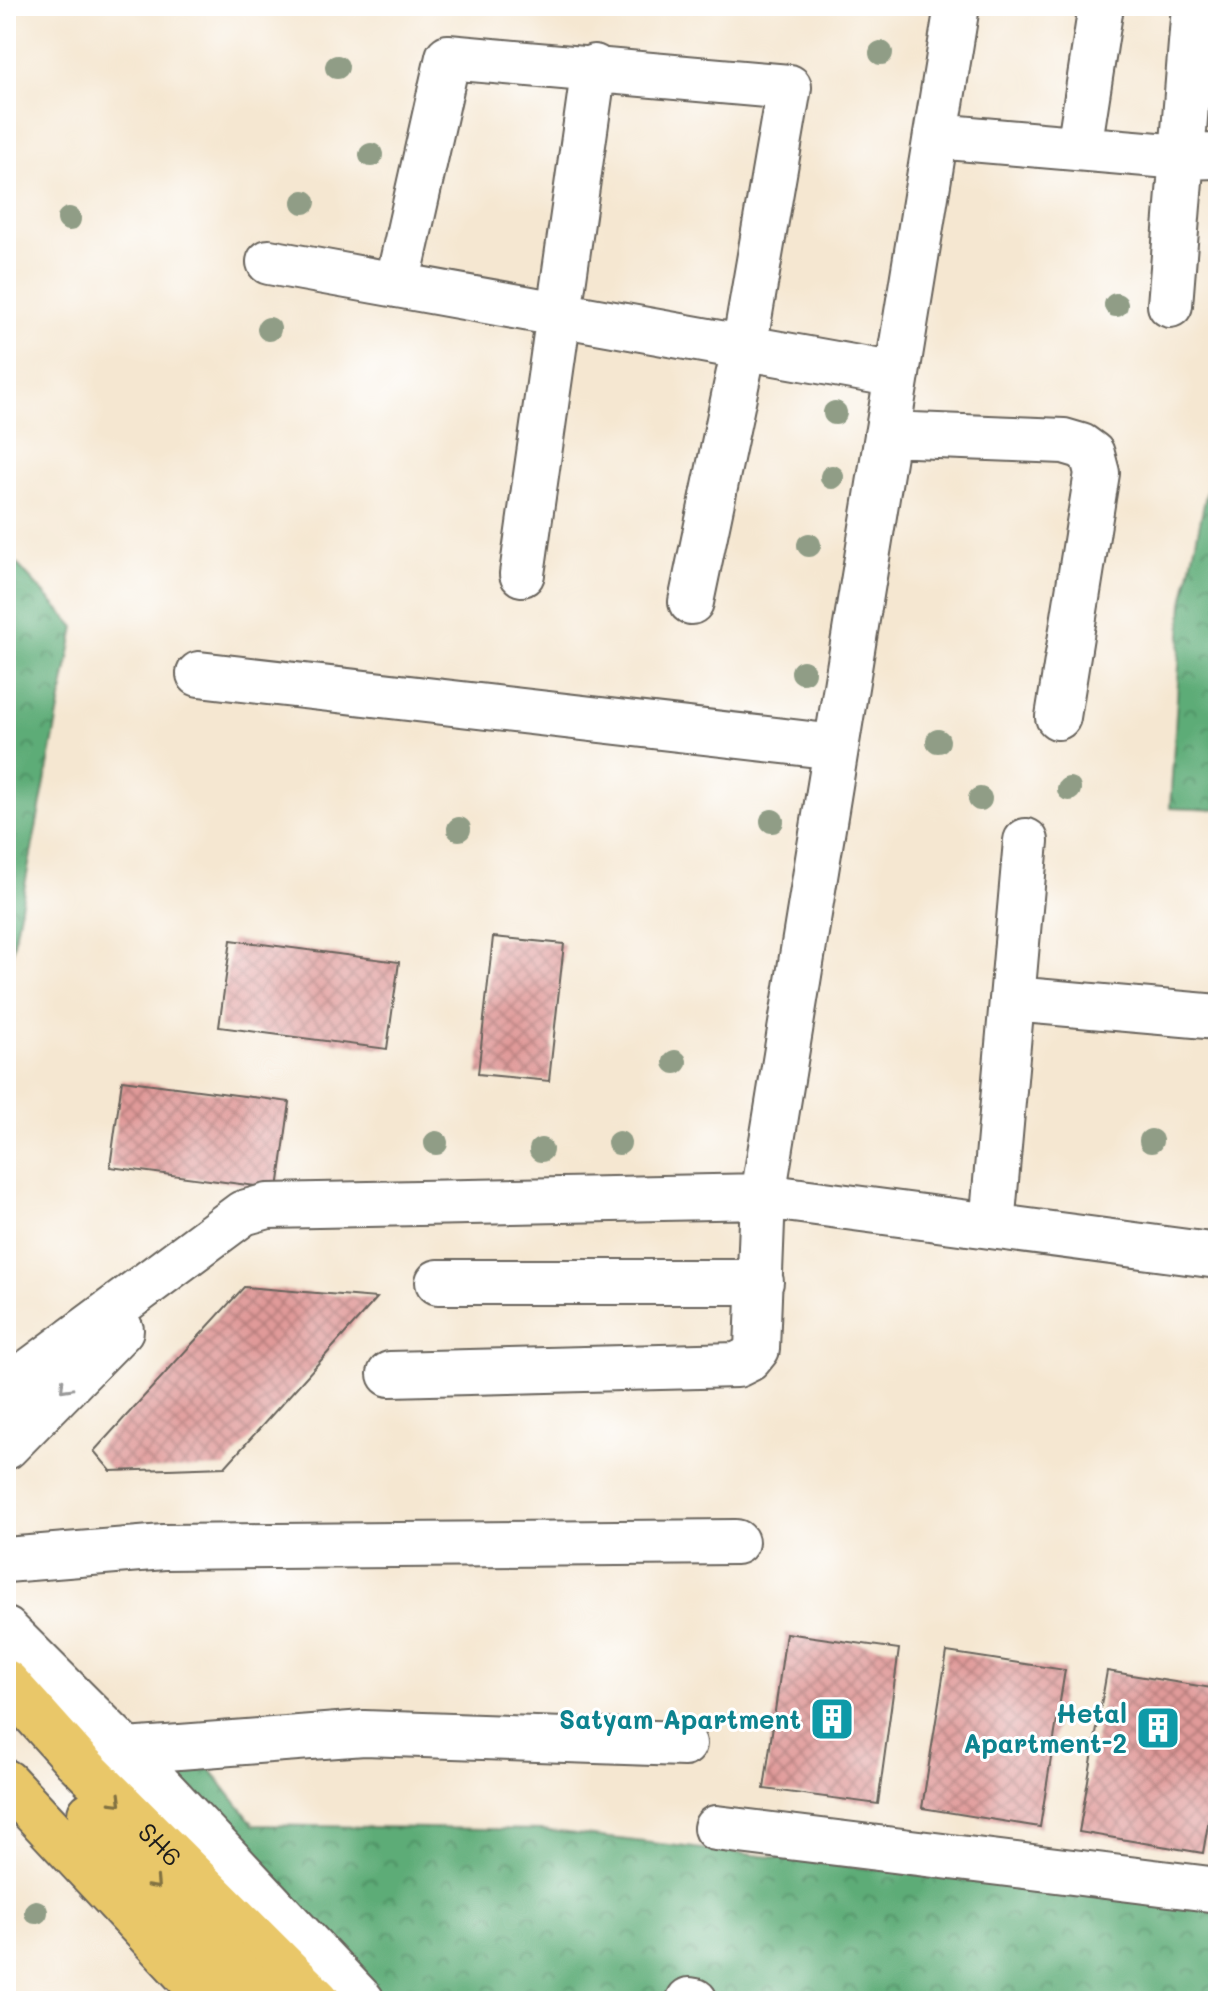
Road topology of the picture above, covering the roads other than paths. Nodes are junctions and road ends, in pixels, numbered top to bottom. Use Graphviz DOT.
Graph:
graph roads {
  1 [pos="957,6"];
  2 [pos="1101,6"];
  3 [pos="1194,6"];
  4 [pos="594,67"];
  5 [pos="936,136"];
  6 [pos="1079,148"];
  7 [pos="1199,157"];
  8 [pos="269,262"];
  9 [pos="397,285"];
  10 [pos="1170,305"];
  11 [pos="556,314"];
  12 [pos="744,348"];
  13 [pos="897,375"];
  14 [pos="887,434"];
  15 [pos="522,574"];
  16 [pos="691,602"];
  17 [pos="199,674"];
  18 [pos="1058,717"];
  19 [pos="836,747"];
  20 [pos="1026,841"];
  21 [pos="1012,999"];
  22 [pos="1218,1017"];
  23 [pos="763,1196"];
  24 [pos="992,1226"];
  25 [pos="218,1231"];
  26 [pos="1218,1256"];
  27 [pos="438,1282"];
  28 [pos="761,1282"];
  29 [pos="390,1374"];
  30 [pos="6,1389"];
  31 [pos="6,1447"];
  32 [pos="736,1542"];
  33 [pos="6,1560"];
  34 [pos="6,1630"];
  35 [pos="6,1682"];
  36 [pos="6,1725"];
  37 [pos="684,1744"];
  38 [pos="127,1751"];
  39 [pos="75,1759"];
  40 [pos="6,1782"];
  41 [pos="6,1820"];
  42 [pos="716,1828"];
  43 [pos="1218,1890"];
  44 [pos="173,2001"];
  45 [pos="211,2001"];
  46 [pos="265,2001"];
  47 [pos="318,2001"];
  48 [pos="362,2001"];
  1 -- 5 [label="street"];
  2 -- 6 [label="street"];
  3 -- 7 [label="street"];
  4 -- 9 [label="street"];
  4 -- 11 [label="street"];
  4 -- 12 [label="street"];
  5 -- 6 [label="street"];
  5 -- 13 [label="street"];
  6 -- 7 [label="street"];
  7 -- 10 [label="street"];
  8 -- 9 [label="street"];
  9 -- 11 [label="street"];
  11 -- 12 [label="street"];
  11 -- 15 [label="street"];
  12 -- 13 [label="street"];
  12 -- 16 [label="street"];
  13 -- 14 [label="street"];
  14 -- 18 [label="street"];
  14 -- 19 [label="street"];
  17 -- 19 [label="street"];
  19 -- 23 [label="street"];
  20 -- 21 [label="street"];
  21 -- 22 [label="street"];
  21 -- 24 [label="street"];
  23 -- 24 [label="street"];
  23 -- 25 [label="street"];
  23 -- 28 [label="street"];
  24 -- 26 [label="street"];
  25 -- 30 [label="street"];
  25 -- 31 [label="street, one-way"];
  27 -- 28 [label="street"];
  28 -- 29 [label="street"];
  32 -- 33 [label="street"];
  34 -- 38 [label="street"];
  35 -- 39 [label="main road, SH6"];
  36 -- 46 [label="main road, one-way"];
  37 -- 38 [label="street"];
  38 -- 39 [label="street"];
  38 -- 48 [label="street"];
  39 -- 47 [label="main road, SH6, one-way"];
  40 -- 45 [label="main road"];
  41 -- 44 [label="main road"];
  42 -- 43 [label="street"];
}
